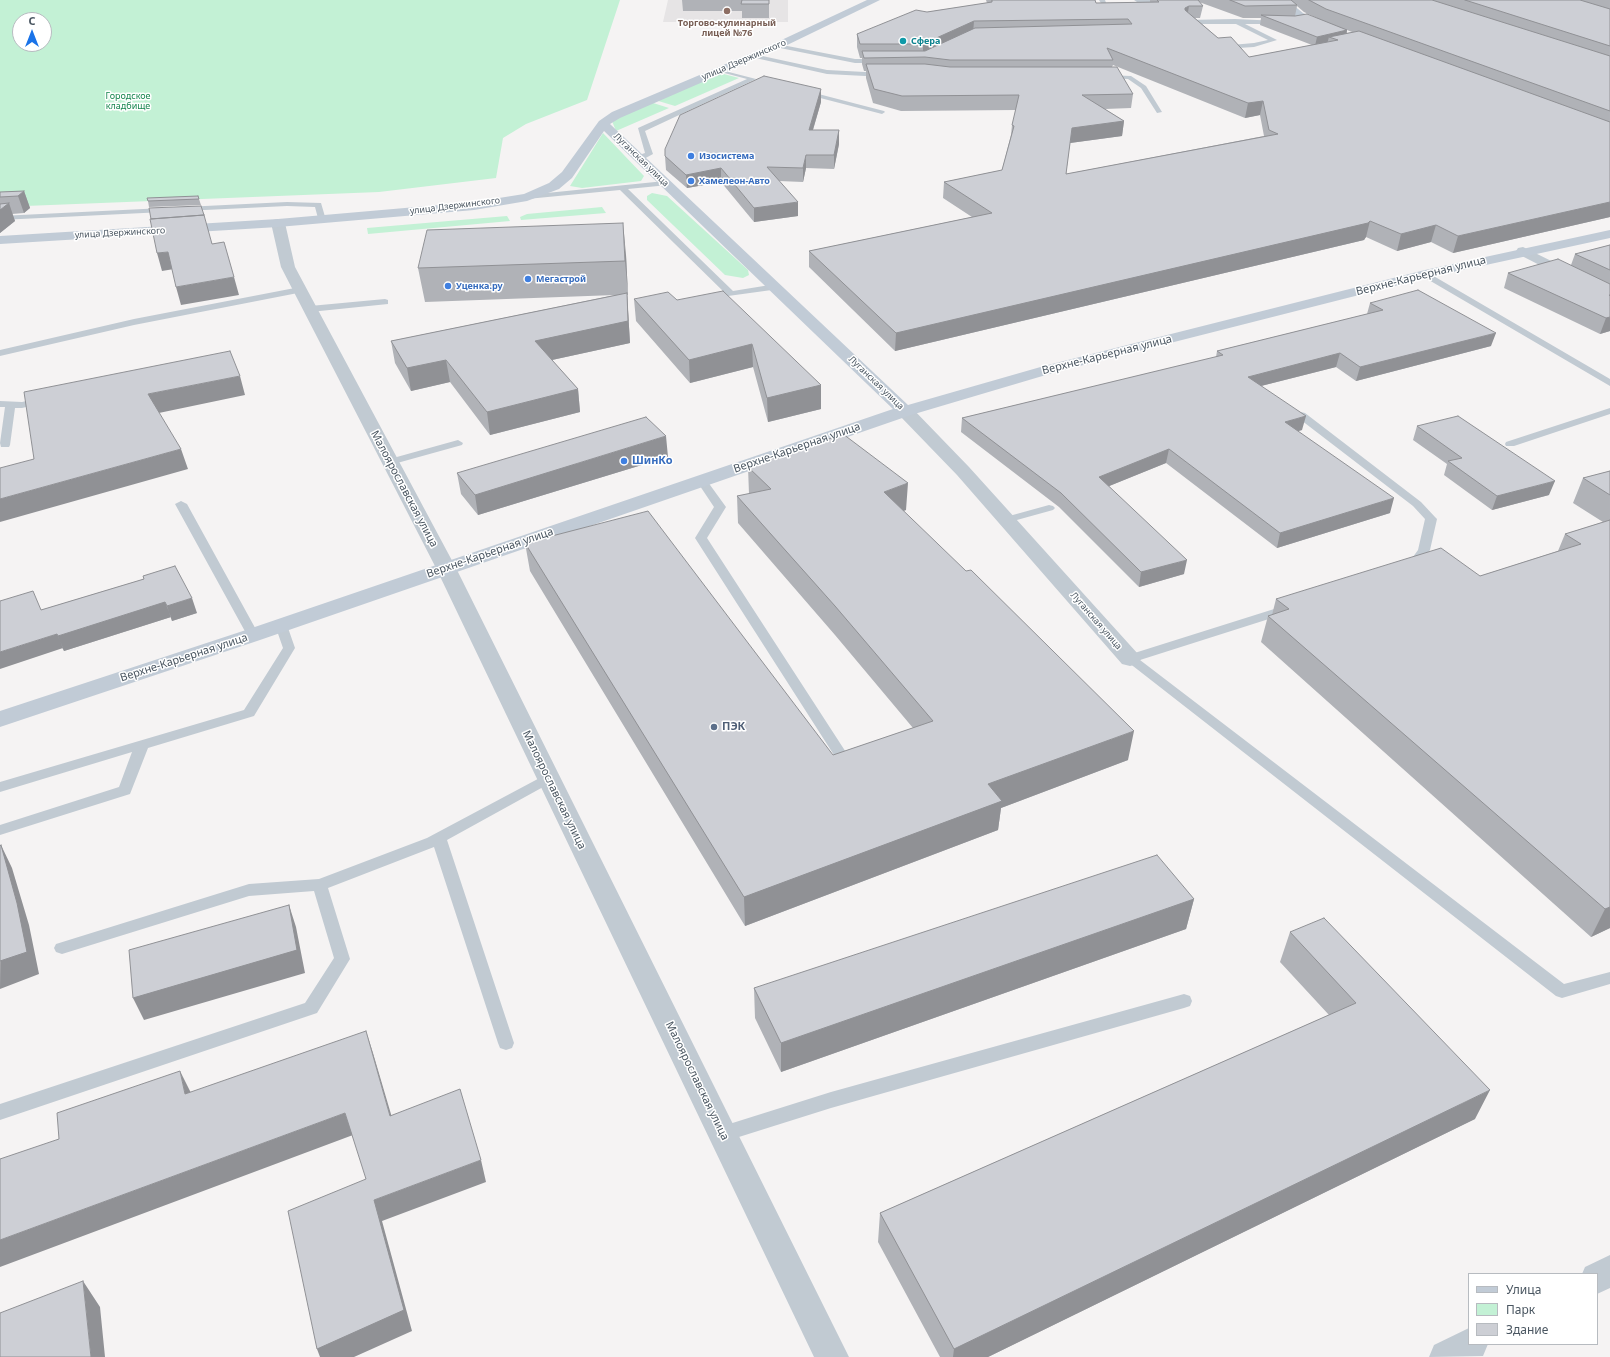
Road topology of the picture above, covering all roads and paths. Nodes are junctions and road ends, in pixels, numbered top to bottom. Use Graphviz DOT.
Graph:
graph roads {
  1 [pos="875,0"];
  2 [pos="1102,0"];
  3 [pos="1137,0"];
  4 [pos="1156,0"];
  5 [pos="1281,0"];
  6 [pos="1106,8"];
  7 [pos="1308,20"];
  8 [pos="1234,22"];
  9 [pos="1286,22"];
  10 [pos="1293,22"];
  11 [pos="1199,32"];
  12 [pos="1340,32"];
  13 [pos="777,46"];
  14 [pos="1217,48"];
  15 [pos="753,56"];
  16 [pos="885,61"];
  17 [pos="719,70"];
  18 [pos="895,74"];
  19 [pos="1098,77"];
  20 [pos="792,89"];
  21 [pos="882,112"];
  22 [pos="1158,112"];
  23 [pos="603,124"];
  24 [pos="639,158"];
  25 [pos="664,183"];
  26 [pos="622,188"];
  27 [pos="527,197"];
  28 [pos="0,218"];
  29 [pos="322,220"];
  30 [pos="278,223"];
  31 [pos="1610,234"];
  32 [pos="0,240"];
  33 [pos="1523,251"];
  34 [pos="1425,274"];
  35 [pos="776,287"];
  36 [pos="300,290"];
  37 [pos="1610,296"];
  38 [pos="384,302"];
  39 [pos="310,309"];
  40 [pos="0,354"];
  41 [pos="1610,383"];
  42 [pos="52,399"];
  43 [pos="5,404"];
  44 [pos="905,410"];
  45 [pos="1610,411"];
  46 [pos="1301,415"];
  47 [pos="458,443"];
  48 [pos="1510,444"];
  49 [pos="5,445"];
  50 [pos="390,462"];
  51 [pos="702,480"];
  52 [pos="181,504"];
  53 [pos="1049,508"];
  54 [pos="1006,520"];
  55 [pos="446,568"];
  56 [pos="1397,573"];
  57 [pos="1301,604"];
  58 [pos="282,625"];
  59 [pos="253,635"];
  60 [pos="1130,659"];
  61 [pos="0,719"];
  62 [pos="142,745"];
  63 [pos="846,763"];
  64 [pos="549,778"];
  65 [pos="0,787"];
  66 [pos="0,830"];
  67 [pos="439,838"];
  68 [pos="320,885"];
  69 [pos="62,948"];
  70 [pos="1610,978"];
  71 [pos="1184,1001"];
  72 [pos="506,1043"];
  73 [pos="0,1112"];
  74 [pos="723,1134"];
  75 [pos="1610,1271"];
  76 [pos="1598,1277"];
  77 [pos="1469,1345"];
  78 [pos="832,1357"];
  79 [pos="1446,1357"];
  1 -- 13 [label="street, улица Дзержинского"];
  2 -- 6 [label="lane"];
  3 -- 4 [label="lane"];
  5 -- 7 [label="street"];
  7 -- 10 [label="lane"];
  7 -- 12 [label="street"];
  8 -- 9 [label="lane"];
  8 -- 11 [label="lane"];
  8 -- 14 [label="lane"];
  13 -- 15 [label="street, улица Дзержинского"];
  13 -- 16 [label="lane"];
  15 -- 17 [label="street, улица Дзержинского"];
  15 -- 18 [label="lane"];
  17 -- 23 [label="street, улица Дзержинского"];
  17 -- 24 [label="lane"];
  19 -- 22 [label="lane"];
  20 -- 21 [label="lane"];
  23 -- 24 [label="street, Луганская улица"];
  23 -- 27 [label="street, улица Дзержинского"];
  24 -- 25 [label="street, Луганская улица"];
  25 -- 26 [label="lane"];
  25 -- 35 [label="street, Луганская улица"];
  26 -- 27 [label="lane"];
  26 -- 35 [label="lane"];
  27 -- 29 [label="street, улица Дзержинского"];
  28 -- 29 [label="lane"];
  29 -- 30 [label="street, улица Дзержинского"];
  30 -- 32 [label="street, улица Дзержинского"];
  30 -- 36 [label="street, Малоярославская улица"];
  31 -- 33 [label="street, Верхне-Карьерная улица"];
  33 -- 34 [label="street, Верхне-Карьерная улица"];
  33 -- 37 [label="street"];
  34 -- 41 [label="lane"];
  34 -- 44 [label="street, Верхне-Карьерная улица"];
  35 -- 44 [label="street, Луганская улица"];
  36 -- 39 [label="street, Малоярославская улица"];
  36 -- 40 [label="lane"];
  38 -- 39 [label="lane"];
  39 -- 50 [label="street, Малоярославская улица"];
  42 -- 43 [label="lane"];
  43 -- 49 [label="lane"];
  44 -- 51 [label="street, Верхне-Карьерная улица"];
  44 -- 54 [label="street, Луганская улица"];
  45 -- 48 [label="lane"];
  46 -- 56 [label="lane"];
  47 -- 50 [label="lane"];
  50 -- 55 [label="street, Малоярославская улица"];
  51 -- 55 [label="street, Верхне-Карьерная улица"];
  51 -- 63 [label="lane"];
  52 -- 59 [label="lane"];
  53 -- 54 [label="lane"];
  54 -- 60 [label="street, Луганская улица"];
  55 -- 58 [label="street, Верхне-Карьерная улица"];
  55 -- 64 [label="street, Малоярославская улица"];
  57 -- 60 [label="lane"];
  58 -- 59 [label="street, Верхне-Карьерная улица"];
  58 -- 62 [label="lane"];
  59 -- 61 [label="street, Верхне-Карьерная улица"];
  60 -- 70 [label="lane"];
  62 -- 65 [label="lane"];
  62 -- 66 [label="lane"];
  64 -- 67 [label="lane"];
  64 -- 74 [label="street, Малоярославская улица"];
  67 -- 68 [label="lane"];
  67 -- 72 [label="lane"];
  68 -- 69 [label="lane"];
  68 -- 73 [label="lane"];
  71 -- 74 [label="lane"];
  74 -- 78 [label="street, Малоярославская улица"];
  75 -- 76 [label="street"];
  77 -- 79 [label="street"];
}
